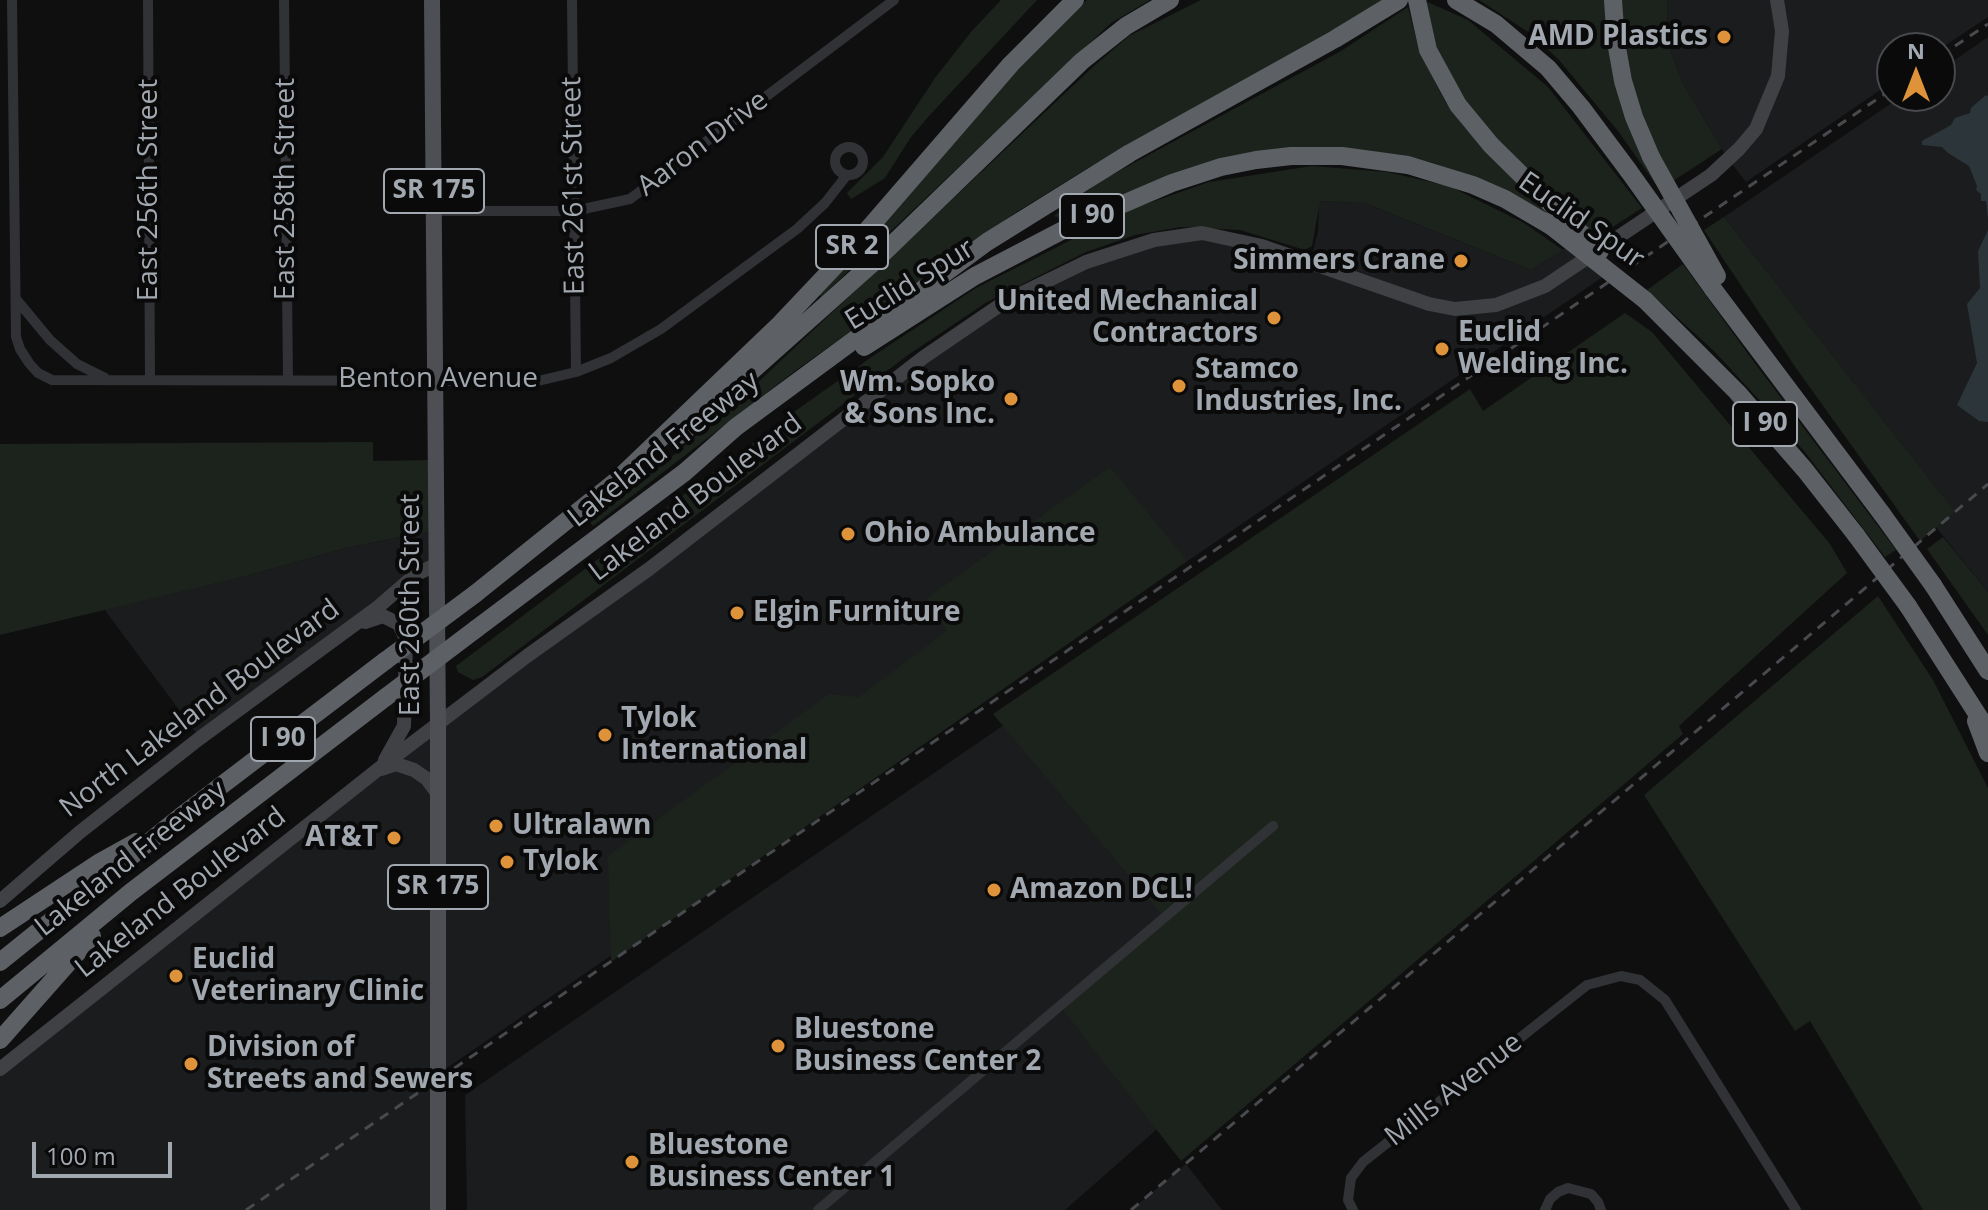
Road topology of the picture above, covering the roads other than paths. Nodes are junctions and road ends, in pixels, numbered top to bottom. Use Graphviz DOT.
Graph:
graph roads {
  1 [pos="12,0"];
  2 [pos="148,0"];
  3 [pos="284,0"];
  4 [pos="432,0"];
  5 [pos="572,0"];
  6 [pos="894,0"];
  7 [pos="1075,0"];
  8 [pos="1170,0"];
  9 [pos="1399,0"];
  10 [pos="1417,0"];
  11 [pos="1456,0"];
  12 [pos="1613,0"];
  13 [pos="1777,0"];
  14 [pos="847,175"];
  15 [pos="435,211"];
  16 [pos="574,211"];
  17 [pos="1558,222"];
  18 [pos="1717,285"];
  19 [pos="15,298"];
  20 [pos="576,372"];
  21 [pos="106,379"];
  22 [pos="288,379"];
  23 [pos="150,380"];
  24 [pos="436,381"];
  25 [pos="685,472"];
  26 [pos="616,481"];
  27 [pos="437,564"];
  28 [pos="351,627"];
  29 [pos="1988,671"];
  30 [pos="1967,696"];
  31 [pos="438,725"];
  32 [pos="1988,731"];
  33 [pos="1988,753"];
  34 [pos="379,769"];
  35 [pos="438,794"];
  36 [pos="180,817"];
  37 [pos="1273,826"];
  38 [pos="131,892"];
  39 [pos="0,901"];
  40 [pos="0,928"];
  41 [pos="0,962"];
  42 [pos="0,1000"];
  43 [pos="0,1040"];
  44 [pos="0,1069"];
  45 [pos="438,1210"];
  46 [pos="818,1210"];
  47 [pos="1353,1210"];
  48 [pos="1545,1210"];
  49 [pos="1601,1210"];
  50 [pos="1796,1210"];
  1 -- 19 [label="street"];
  2 -- 23 [label="street, East 256th Street"];
  3 -- 22 [label="street, East 258th Street"];
  4 -- 15 [label="main road, East 260th Street / SR 175"];
  5 -- 16 [label="street, East 261st Street"];
  6 -- 16 [label="street, Aaron Drive"];
  7 -- 26 [label="highway, Lakeland Freeway / SR 2"];
  8 -- 26 [label="highway, Euclid Spur / I 90"];
  9 -- 25 [label="highway, Lakeland Freeway / SR 2"];
  10 -- 17 [label="highway"];
  11 -- 18 [label="highway, Euclid Spur / I 90, bridge"];
  12 -- 18 [label="highway, bridge"];
  13 -- 31 [label="street, Lakeland Boulevard"];
  14 -- 20 [label="street, Benton Avenue"];
  15 -- 16 [label="street, Aaron Drive"];
  15 -- 24 [label="main road, East 260th Street / SR 175"];
  16 -- 20 [label="street, East 261st Street"];
  17 -- 25 [label="highway, Euclid Spur / I 90"];
  17 -- 30 [label="highway, Euclid Spur / I 90, bridge"];
  18 -- 29 [label="highway, I 90, bridge"];
  19 -- 21 [label="street, Benton Avenue"];
  19 -- 21 [label="street, Benton Avenue"];
  20 -- 24 [label="street, Benton Avenue"];
  21 -- 23 [label="street, Benton Avenue"];
  22 -- 23 [label="street, Benton Avenue"];
  22 -- 24 [label="street, Benton Avenue"];
  24 -- 27 [label="main road, East 260th Street / SR 175"];
  25 -- 38 [label="highway, Lakeland Freeway / I 90, bridge"];
  26 -- 36 [label="highway, Lakeland Freeway / I 90, bridge"];
  27 -- 28 [label="street, North Lakeland Boulevard"];
  27 -- 31 [label="main road, East 260th Street / SR 175"];
  28 -- 34 [label="street"];
  28 -- 39 [label="street, North Lakeland Boulevard"];
  30 -- 32 [label="highway, Euclid Spur / I 90"];
  30 -- 33 [label="highway"];
  31 -- 34 [label="street, Lakeland Boulevard"];
  31 -- 35 [label="main road, East 260th Street / SR 175"];
  34 -- 35 [label="street"];
  34 -- 44 [label="street, Lakeland Boulevard"];
  35 -- 45 [label="main road, East 260th Street / SR 175"];
  36 -- 40 [label="highway"];
  36 -- 41 [label="highway, Lakeland Freeway / I 90"];
  37 -- 46 [label="street"];
  38 -- 42 [label="highway, Lakeland Freeway / I 90"];
  38 -- 43 [label="highway"];
  47 -- 50 [label="street, Mills Avenue"];
  48 -- 49 [label="street"];
}
